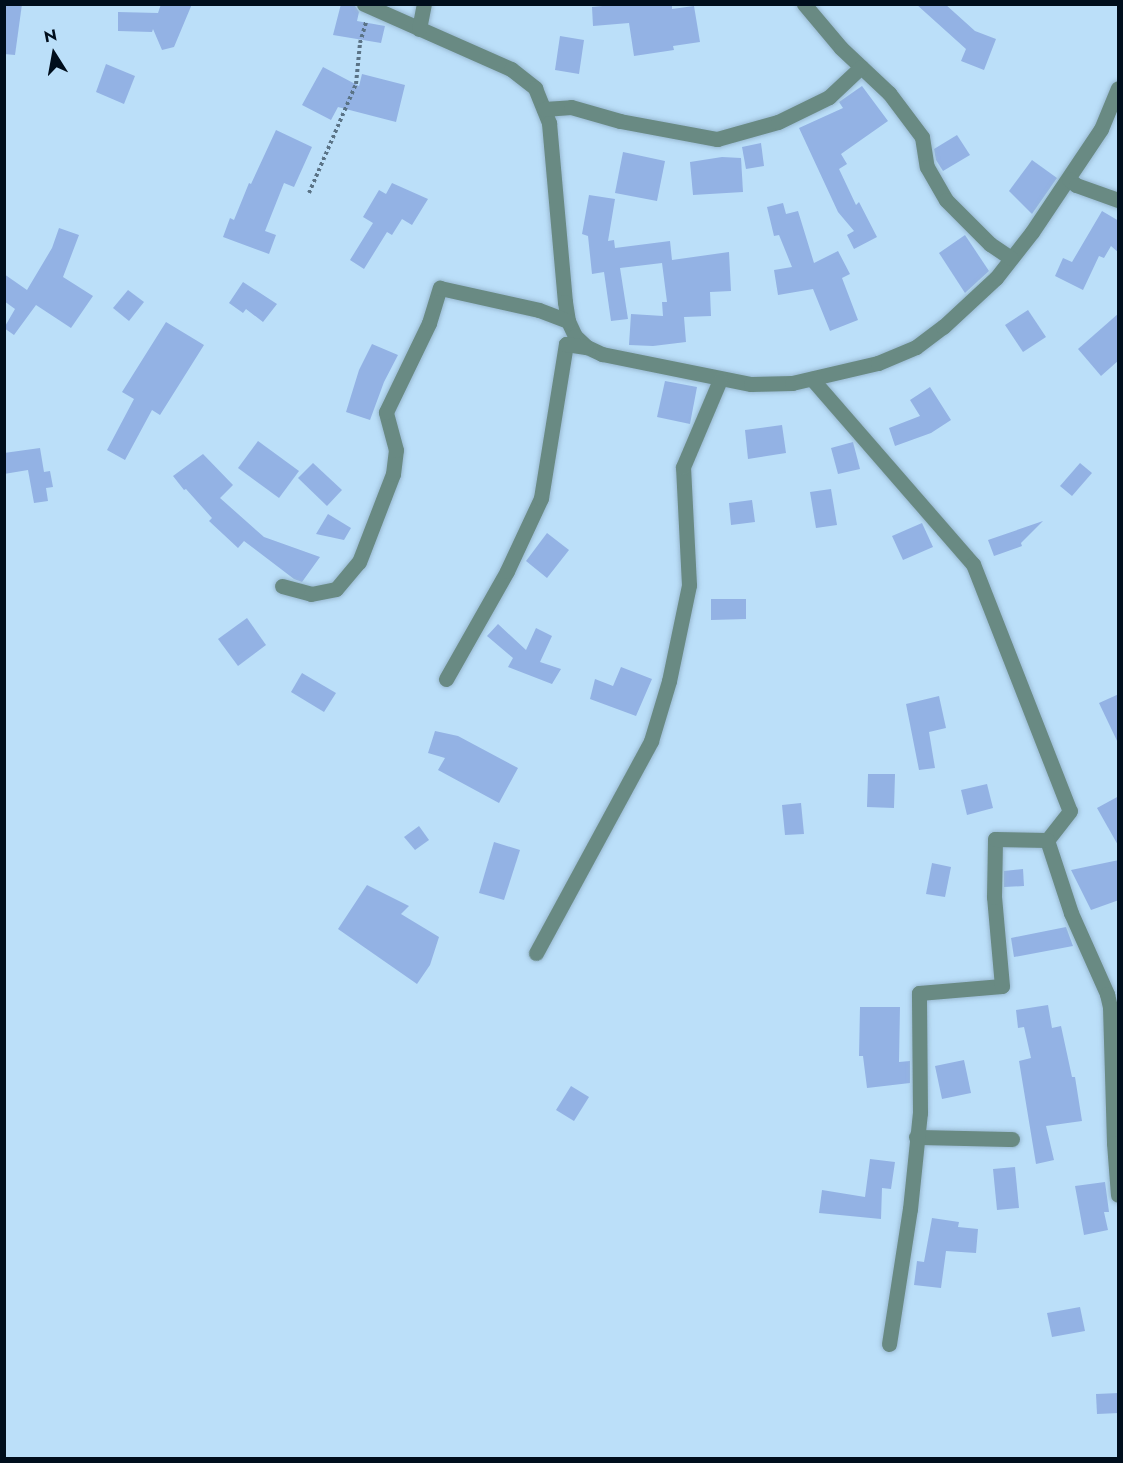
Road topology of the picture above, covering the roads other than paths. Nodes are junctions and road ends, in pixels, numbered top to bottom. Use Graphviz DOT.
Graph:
graph roads {
  1 [pos="424,4"];
  2 [pos="804,4"];
  3 [pos="367,6"];
  4 [pos="419,29"];
  5 [pos="861,67"];
  6 [pos="1119,88"];
  7 [pos="544,109"];
  8 [pos="1069,179"];
  9 [pos="1119,200"];
  10 [pos="1011,258"];
  11 [pos="568,321"];
  12 [pos="587,347"];
  13 [pos="812,379"];
  14 [pos="720,380"];
  15 [pos="282,586"];
  16 [pos="447,679"];
  17 [pos="1047,840"];
  18 [pos="536,953"];
  19 [pos="916,1137"];
  20 [pos="1012,1139"];
  21 [pos="1119,1195"];
  22 [pos="889,1344"];
  1 -- 4 [label="street"];
  2 -- 5 [label="street"];
  3 -- 4 [label="street"];
  4 -- 7 [label="street"];
  5 -- 7 [label="street"];
  5 -- 10 [label="street"];
  6 -- 8 [label="street"];
  7 -- 11 [label="street"];
  8 -- 9 [label="street"];
  8 -- 10 [label="street"];
  10 -- 13 [label="street"];
  11 -- 12 [label="street"];
  11 -- 15 [label="street"];
  12 -- 14 [label="street"];
  12 -- 16 [label="street"];
  13 -- 14 [label="street"];
  13 -- 17 [label="street"];
  14 -- 18 [label="street"];
  17 -- 19 [label="street"];
  17 -- 21 [label="street"];
  19 -- 20 [label="street"];
  19 -- 22 [label="street"];
}
